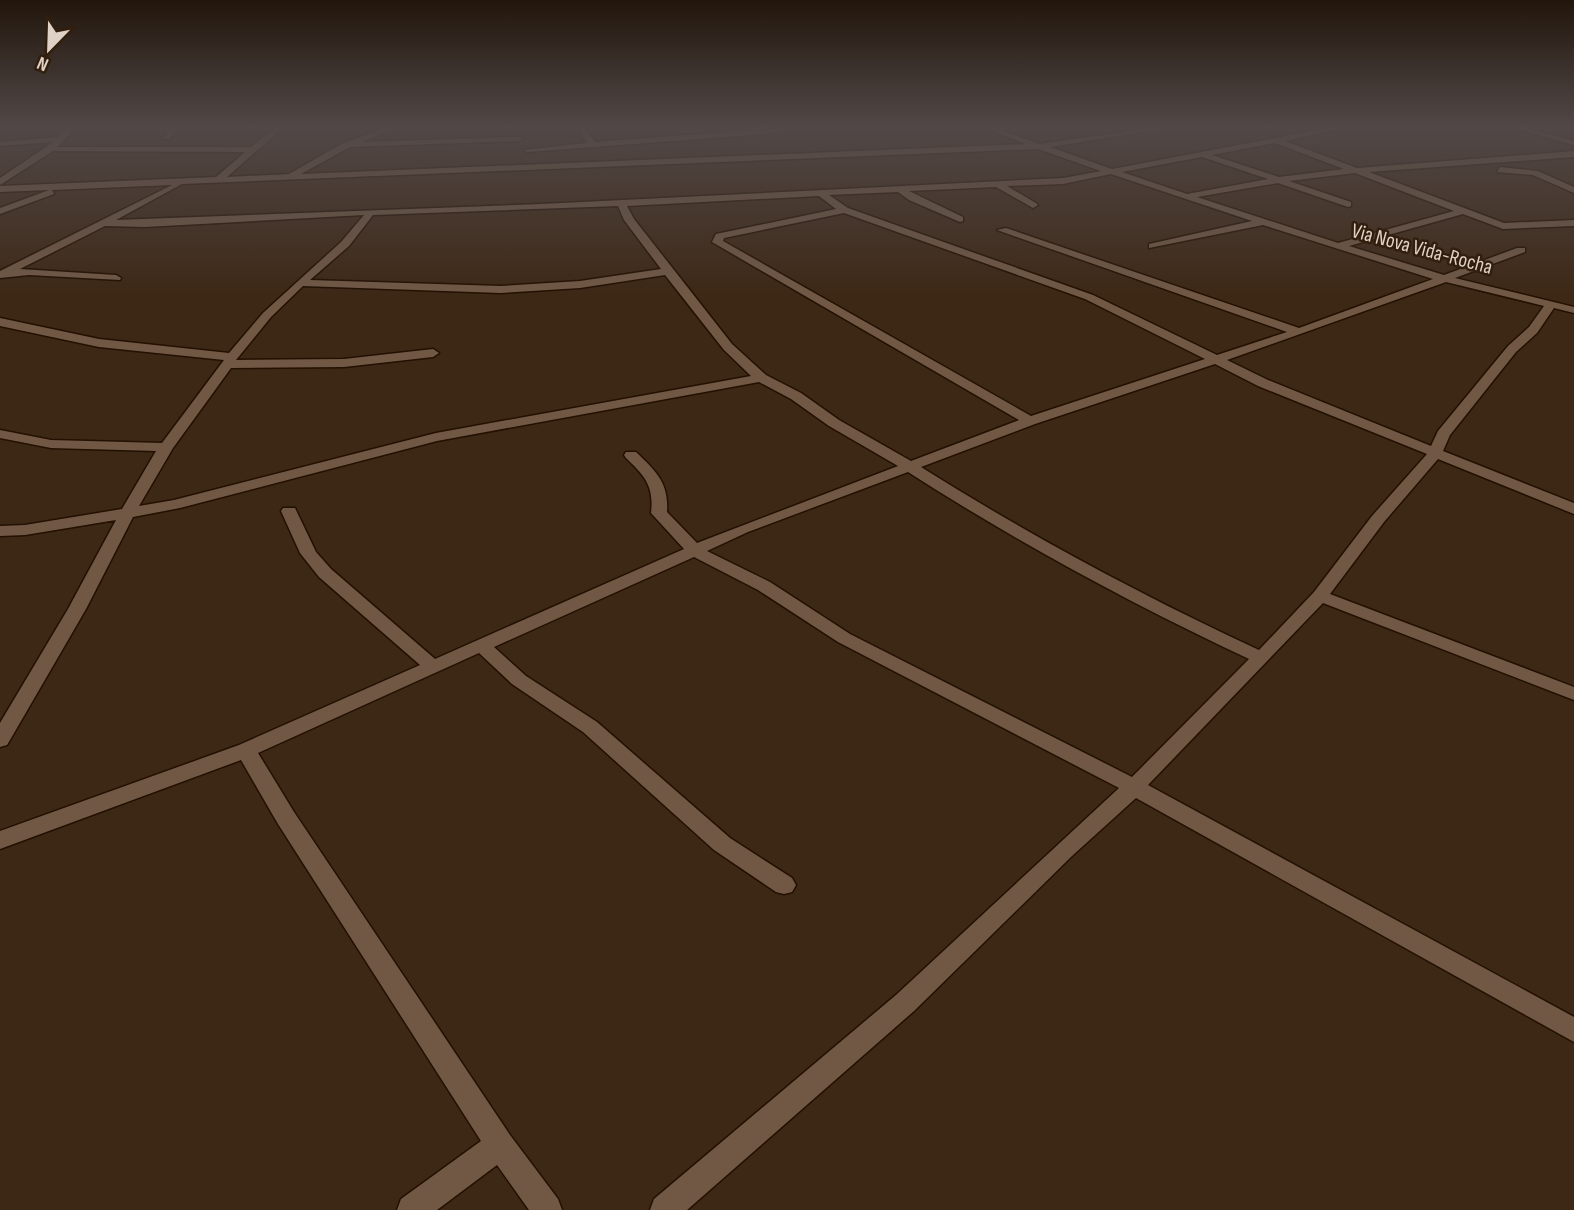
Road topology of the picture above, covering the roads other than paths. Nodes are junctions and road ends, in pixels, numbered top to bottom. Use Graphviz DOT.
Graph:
graph roads {
  1 [pos="200,182"];
  2 [pos="1045,182"];
  3 [pos="1143,182"];
  4 [pos="1258,182"];
  5 [pos="1285,182"];
  6 [pos="1387,182"];
  7 [pos="1557,182"];
  8 [pos="181,183"];
  9 [pos="1000,186"];
  10 [pos="64,187"];
  11 [pos="0,189"];
  12 [pos="901,190"];
  13 [pos="1574,190"];
  14 [pos="821,193"];
  15 [pos="1187,197"];
  16 [pos="621,202"];
  17 [pos="1348,204"];
  18 [pos="1033,205"];
  19 [pos="845,210"];
  20 [pos="0,211"];
  21 [pos="1464,211"];
  22 [pos="370,213"];
  23 [pos="960,219"];
  24 [pos="1263,222"];
  25 [pos="106,223"];
  26 [pos="1574,223"];
  27 [pos="1002,230"];
  28 [pos="1153,246"];
  29 [pos="1338,246"];
  30 [pos="1521,250"];
  31 [pos="668,271"];
  32 [pos="1,274"];
  33 [pos="116,278"];
  34 [pos="1446,279"];
  35 [pos="300,282"];
  36 [pos="1520,295"];
  37 [pos="1574,296"];
  38 [pos="1551,304"];
  39 [pos="1574,310"];
  40 [pos="0,322"];
  41 [pos="1298,332"];
  42 [pos="433,353"];
  43 [pos="230,360"];
  44 [pos="1219,360"];
  45 [pos="761,378"];
  46 [pos="1030,421"];
  47 [pos="0,434"];
  48 [pos="166,447"];
  49 [pos="1434,455"];
  50 [pos="631,456"];
  51 [pos="911,467"];
  52 [pos="1574,509"];
  53 [pos="289,511"];
  54 [pos="128,512"];
  55 [pos="0,531"];
  56 [pos="695,551"];
  57 [pos="1320,596"];
  58 [pos="481,645"];
  59 [pos="1261,658"];
  60 [pos="433,667"];
  61 [pos="1574,694"];
  62 [pos="0,740"];
  63 [pos="246,750"];
  64 [pos="1134,787"];
  65 [pos="0,840"];
  66 [pos="784,885"];
  67 [pos="1574,1030"];
  68 [pos="500,1145"];
  69 [pos="412,1210"];
  70 [pos="547,1210"];
  71 [pos="665,1210"];
  1 -- 8 [label="street"];
  2 -- 9 [label="street"];
  3 -- 15 [label="street, Via Nova Vida-Rocha"];
  4 -- 15 [label="street"];
  5 -- 17 [label="street"];
  6 -- 21 [label="street"];
  7 -- 13 [label="street"];
  8 -- 10 [label="street"];
  8 -- 25 [label="street"];
  9 -- 12 [label="street"];
  9 -- 18 [label="street"];
  10 -- 11 [label="street"];
  10 -- 20 [label="street"];
  12 -- 14 [label="street"];
  12 -- 23 [label="street"];
  14 -- 16 [label="street"];
  14 -- 19 [label="street"];
  15 -- 24 [label="street, Via Nova Vida-Rocha"];
  16 -- 22 [label="street"];
  16 -- 31 [label="street"];
  19 -- 44 [label="street"];
  19 -- 46 [label="street"];
  21 -- 26 [label="street"];
  21 -- 29 [label="street"];
  22 -- 25 [label="street"];
  22 -- 35 [label="street"];
  24 -- 28 [label="street"];
  24 -- 29 [label="street, Via Nova Vida-Rocha"];
  25 -- 32 [label="street"];
  27 -- 41 [label="street"];
  29 -- 34 [label="street, Via Nova Vida-Rocha"];
  30 -- 34 [label="street"];
  31 -- 35 [label="street"];
  31 -- 45 [label="street"];
  32 -- 33 [label="street"];
  34 -- 36 [label="street, Via Nova Vida-Rocha"];
  34 -- 41 [label="street"];
  35 -- 43 [label="street"];
  36 -- 37 [label="street"];
  36 -- 38 [label="street, Via Nova Vida-Rocha"];
  38 -- 39 [label="street, Via Nova Vida-Rocha"];
  38 -- 49 [label="street"];
  40 -- 43 [label="street"];
  41 -- 44 [label="street"];
  42 -- 43 [label="street"];
  43 -- 48 [label="street"];
  44 -- 46 [label="street"];
  44 -- 49 [label="street"];
  45 -- 51 [label="street"];
  45 -- 54 [label="street"];
  46 -- 51 [label="street"];
  47 -- 48 [label="street"];
  48 -- 54 [label="street"];
  49 -- 52 [label="street"];
  49 -- 57 [label="street"];
  50 -- 56 [label="street"];
  51 -- 56 [label="street"];
  51 -- 59 [label="street"];
  53 -- 60 [label="street"];
  54 -- 55 [label="street"];
  54 -- 62 [label="street"];
  56 -- 58 [label="street"];
  56 -- 64 [label="street"];
  57 -- 59 [label="street"];
  57 -- 61 [label="street"];
  58 -- 60 [label="street"];
  58 -- 66 [label="street"];
  59 -- 64 [label="street"];
  60 -- 63 [label="street"];
  63 -- 65 [label="street"];
  63 -- 68 [label="street"];
  64 -- 67 [label="street"];
  64 -- 71 [label="street"];
  68 -- 69 [label="street"];
  68 -- 70 [label="street"];
}
